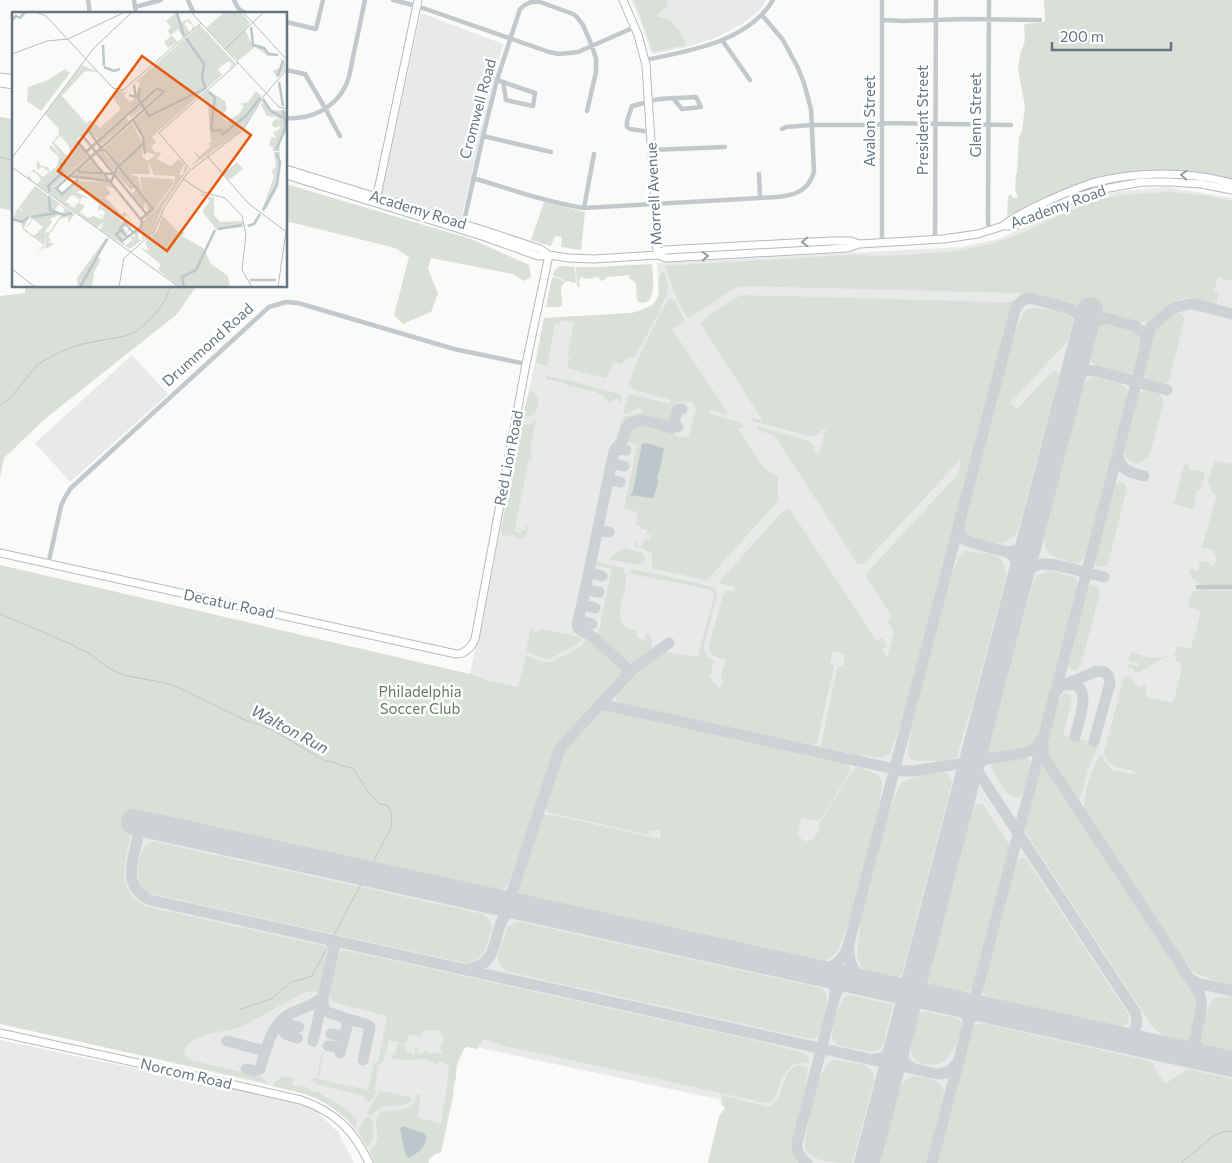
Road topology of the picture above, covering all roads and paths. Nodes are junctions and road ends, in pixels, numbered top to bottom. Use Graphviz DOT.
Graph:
graph roads {
  1 [pos="134,0"];
  2 [pos="161,0"];
  3 [pos="188,0"];
  4 [pos="234,0"];
  5 [pos="323,0"];
  6 [pos="365,0"];
  7 [pos="393,0"];
  8 [pos="623,0"];
  9 [pos="772,0"];
  10 [pos="882,0"];
  11 [pos="936,0"];
  12 [pos="989,0"];
  13 [pos="418,3"];
  14 [pos="135,7"];
  15 [pos="136,12"];
  16 [pos="193,12"];
  17 [pos="241,12"];
  18 [pos="762,14"];
  19 [pos="882,20"];
  20 [pos="936,20"];
  21 [pos="989,20"];
  22 [pos="1040,20"];
  23 [pos="288,22"];
  24 [pos="635,27"];
  25 [pos="510,39"];
  26 [pos="722,40"];
  27 [pos="592,46"];
  28 [pos="645,60"];
  29 [pos="288,70"];
  30 [pos="497,80"];
  31 [pos="750,80"];
  32 [pos="503,82"];
  33 [pos="674,98"];
  34 [pos="649,102"];
  35 [pos="325,108"];
  36 [pos="587,111"];
  37 [pos="288,118"];
  38 [pos="882,123"];
  39 [pos="936,124"];
  40 [pos="989,124"];
  41 [pos="812,125"];
  42 [pos="1011,125"];
  43 [pos="782,129"];
  44 [pos="650,132"];
  45 [pos="340,136"];
  46 [pos="482,136"];
  47 [pos="725,147"];
  48 [pos="651,150"];
  49 [pos="551,152"];
  50 [pos="594,154"];
  51 [pos="288,170"];
  52 [pos="759,174"];
  53 [pos="288,176"];
  54 [pos="473,178"];
  55 [pos="1232,183"];
  56 [pos="1232,190"];
  57 [pos="760,198"];
  58 [pos="376,200"];
  59 [pos="655,204"];
  60 [pos="584,208"];
  61 [pos="1003,226"];
  62 [pos="463,227"];
  63 [pos="989,231"];
  64 [pos="935,240"];
  65 [pos="882,243"];
  66 [pos="549,254"];
  67 [pos="657,255"];
  68 [pos="526,364"];
  69 [pos="0,553"];
  70 [pos="48,564"];
  71 [pos="1198,587"];
  72 [pos="1232,587"];
  73 [pos="459,654"];
  74 [pos="0,1034"];
  75 [pos="358,1143"];
  76 [pos="365,1163"];
  77 [pos="369,1163"];
  1 -- 14 [label="street"];
  2 -- 14 [label="street"];
  3 -- 16 [label="street"];
  4 -- 17 [label="street"];
  5 -- 23 [label="street"];
  6 -- 35 [label="street"];
  7 -- 13 [label="street"];
  8 -- 24 [label="street, Morrell Avenue"];
  9 -- 18 [label="street"];
  10 -- 19 [label="street, Avalon Street"];
  11 -- 20 [label="street, President Street"];
  12 -- 21 [label="street, Glenn Street"];
  13 -- 25 [label="street"];
  13 -- 58 [label="street"];
  14 -- 15 [label="street"];
  18 -- 26 [label="street"];
  18 -- 41 [label="street"];
  19 -- 20 [label="street"];
  19 -- 38 [label="street, Avalon Street"];
  20 -- 21 [label="street"];
  20 -- 39 [label="street, President Street"];
  21 -- 22 [label="street"];
  21 -- 40 [label="street, Glenn Street"];
  24 -- 27 [label="street"];
  24 -- 28 [label="street, Morrell Avenue"];
  25 -- 27 [label="street"];
  25 -- 27 [label="street, Cromwell Road"];
  25 -- 30 [label="street, Cromwell Road"];
  26 -- 28 [label="street"];
  26 -- 31 [label="street"];
  27 -- 36 [label="street"];
  28 -- 34 [label="street, Morrell Avenue"];
  29 -- 35 [label="street"];
  30 -- 32 [label="street"];
  30 -- 46 [label="street, Cromwell Road"];
  32 -- 32 [label="street"];
  33 -- 33 [label="street"];
  33 -- 34 [label="street"];
  34 -- 44 [label="street, Morrell Avenue"];
  34 -- 44 [label="street, Morrell Avenue"];
  35 -- 37 [label="street"];
  35 -- 45 [label="street"];
  38 -- 39 [label="street"];
  38 -- 41 [label="street"];
  38 -- 65 [label="street, Avalon Street"];
  39 -- 40 [label="street"];
  39 -- 64 [label="street, President Street"];
  40 -- 42 [label="street"];
  40 -- 63 [label="street, Glenn Street"];
  41 -- 43 [label="street"];
  41 -- 57 [label="street"];
  44 -- 48 [label="street, Morrell Avenue"];
  46 -- 49 [label="street"];
  46 -- 54 [label="street, Cromwell Road"];
  47 -- 48 [label="street"];
  48 -- 59 [label="street, Morrell Avenue"];
  50 -- 60 [label="street"];
  51 -- 58 [label="street, Academy Road"];
  52 -- 57 [label="street"];
  53 -- 58 [label="street, Academy Road"];
  54 -- 60 [label="street"];
  54 -- 62 [label="street, Cromwell Road"];
  55 -- 61 [label="street, Academy Road, one-way"];
  56 -- 61 [label="street, Academy Road"];
  57 -- 59 [label="street"];
  58 -- 62 [label="street, Academy Road"];
  59 -- 60 [label="street"];
  59 -- 67 [label="street, Morrell Avenue"];
  61 -- 63 [label="street, Academy Road"];
  62 -- 66 [label="street, Academy Road"];
  63 -- 64 [label="street, Academy Road"];
  64 -- 65 [label="street, Academy Road"];
  65 -- 67 [label="street, Academy Road"];
  66 -- 67 [label="street, Academy Road"];
  66 -- 68 [label="street, Red Lion Road"];
  68 -- 70 [label="street, Drummond Road"];
  68 -- 73 [label="street, Red Lion Road"];
  69 -- 70 [label="street, Decatur Road"];
  70 -- 73 [label="street, Decatur Road"];
  71 -- 72 [label="street"];
  74 -- 75 [label="street, Norcom Road"];
  75 -- 76 [label="street, Norcom Road"];
  75 -- 77 [label="street, Norcom Road"];
}
